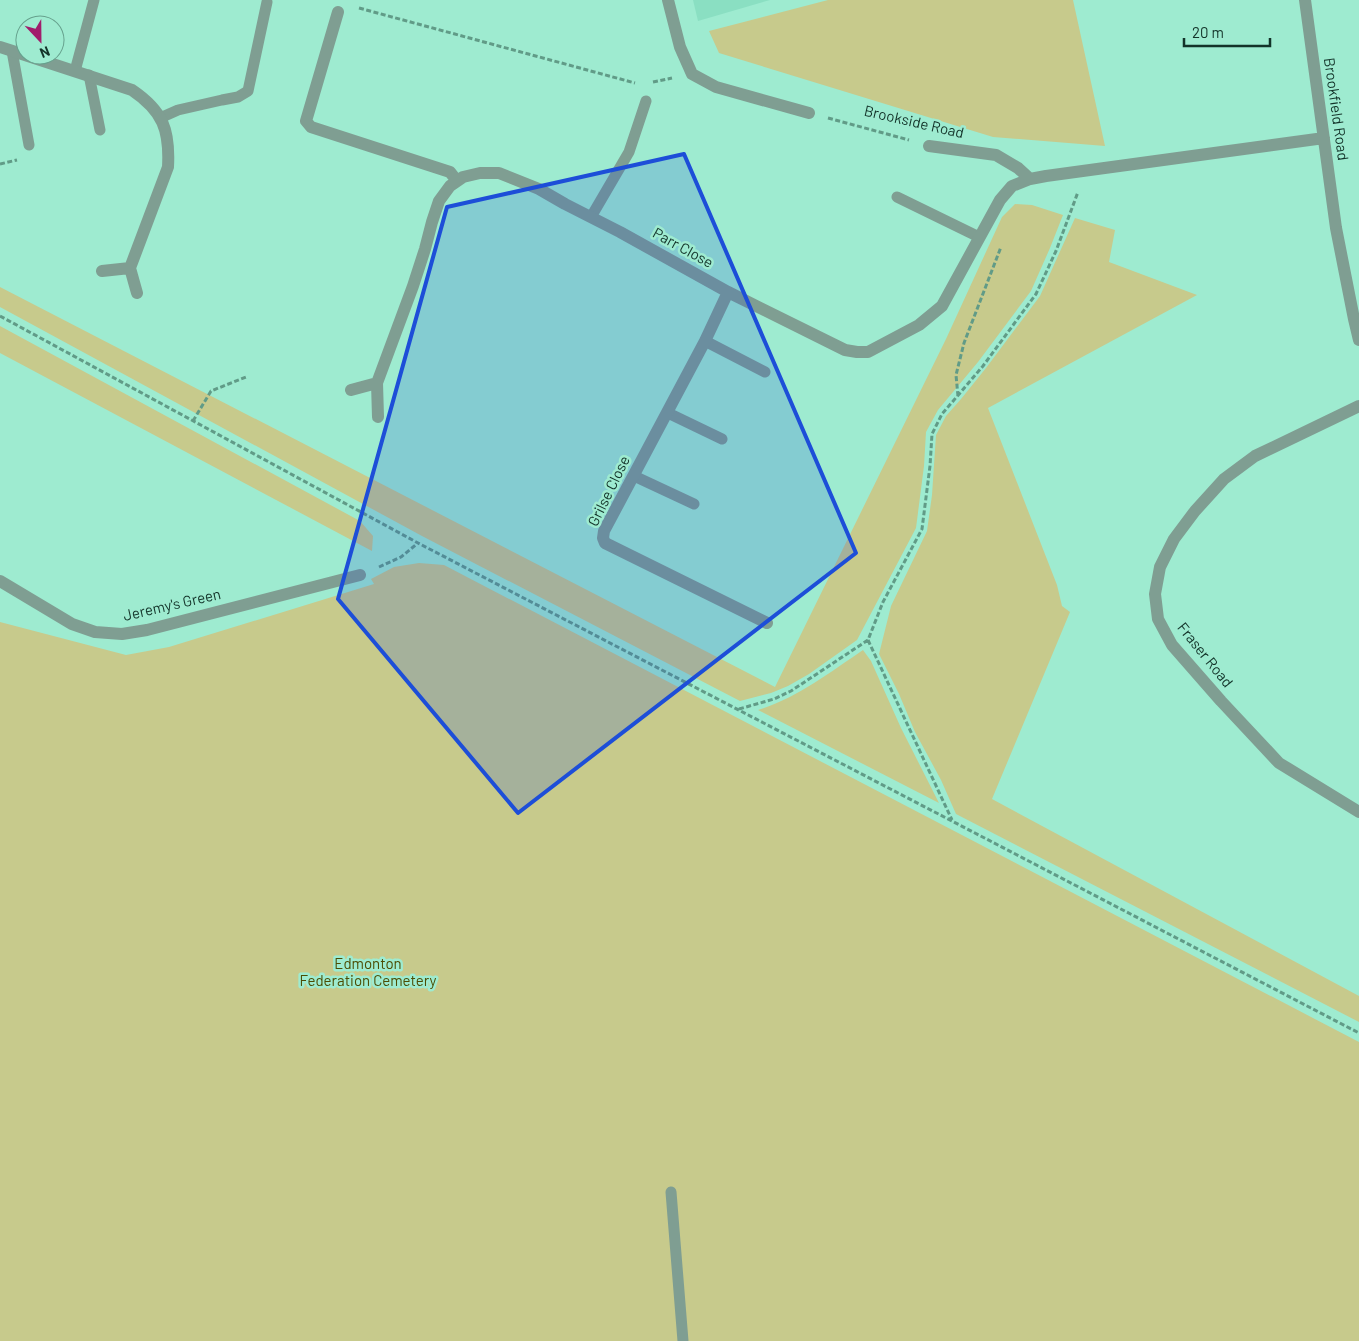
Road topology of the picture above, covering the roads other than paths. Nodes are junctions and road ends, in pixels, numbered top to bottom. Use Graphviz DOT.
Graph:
graph roads {
  1 [pos="94,0"];
  2 [pos="668,0"];
  3 [pos="1305,0"];
  4 [pos="267,2"];
  5 [pos="338,12"];
  6 [pos="6,49"];
  7 [pos="56,65"];
  8 [pos="75,71"];
  9 [pos="89,75"];
  10 [pos="646,101"];
  11 [pos="809,113"];
  12 [pos="160,118"];
  13 [pos="100,130"];
  14 [pos="1324,138"];
  15 [pos="29,145"];
  16 [pos="929,146"];
  17 [pos="1030,178"];
  18 [pos="457,181"];
  19 [pos="896,197"];
  20 [pos="592,217"];
  21 [pos="979,237"];
  22 [pos="130,268"];
  23 [pos="102,271"];
  24 [pos="728,292"];
  25 [pos="137,293"];
  26 [pos="1359,340"];
  27 [pos="705,341"];
  28 [pos="765,372"];
  29 [pos="377,383"];
  30 [pos="351,390"];
  31 [pos="1359,406"];
  32 [pos="668,413"];
  33 [pos="378,417"];
  34 [pos="722,439"];
  35 [pos="634,476"];
  36 [pos="694,504"];
  37 [pos="360,575"];
  38 [pos="0,581"];
  39 [pos="767,623"];
  40 [pos="1359,812"];
  41 [pos="671,1192"];
  42 [pos="683,1341"];
  1 -- 8 [label="lane"];
  2 -- 11 [label="street"];
  3 -- 14 [label="street, Brookfield Road"];
  4 -- 12 [label="lane"];
  5 -- 18 [label="street"];
  6 -- 15 [label="lane"];
  7 -- 8 [label="street"];
  8 -- 9 [label="street"];
  9 -- 12 [label="street"];
  9 -- 13 [label="lane"];
  10 -- 20 [label="lane"];
  12 -- 22 [label="street"];
  14 -- 17 [label="street"];
  14 -- 26 [label="street, Brookfield Road"];
  16 -- 17 [label="street, Brookside Road"];
  17 -- 21 [label="street, Parr Close"];
  18 -- 20 [label="street, Parr Close"];
  18 -- 29 [label="street, Parr Close"];
  19 -- 21 [label="lane"];
  20 -- 24 [label="street, Parr Close"];
  21 -- 24 [label="street, Parr Close"];
  22 -- 23 [label="street"];
  22 -- 25 [label="street"];
  24 -- 27 [label="street, Grilse Close"];
  27 -- 28 [label="lane"];
  27 -- 32 [label="street, Grilse Close"];
  29 -- 30 [label="street"];
  29 -- 33 [label="street, Parr Close"];
  31 -- 40 [label="street, Fraser Road"];
  32 -- 34 [label="lane"];
  32 -- 35 [label="street, Grilse Close"];
  35 -- 36 [label="lane"];
  35 -- 39 [label="street, Grilse Close"];
  37 -- 38 [label="street, Jeremy's Green"];
  41 -- 42 [label="lane"];
}
